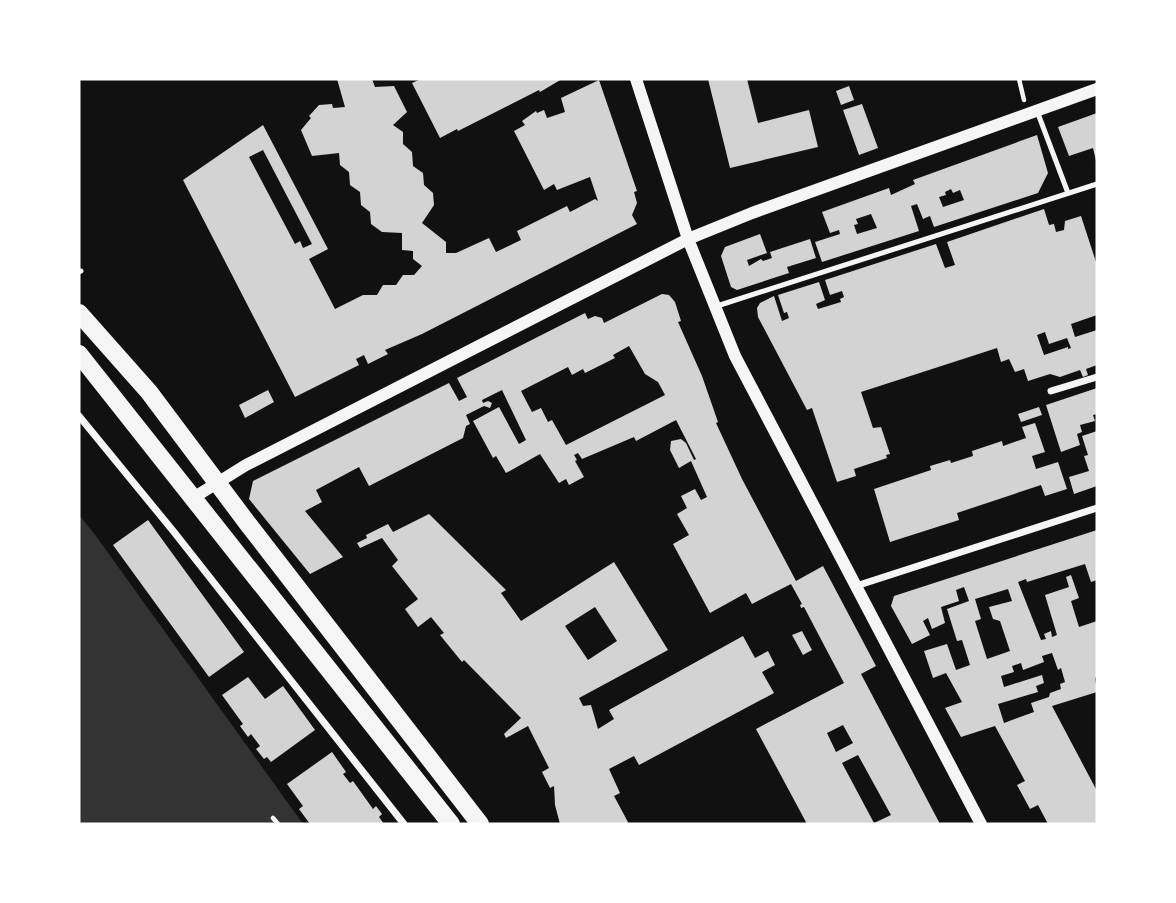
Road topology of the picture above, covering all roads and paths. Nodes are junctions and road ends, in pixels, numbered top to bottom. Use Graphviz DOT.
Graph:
graph roads {
  1 [pos="636,79"];
  2 [pos="1097,89"];
  3 [pos="1037,111"];
  4 [pos="1097,184"];
  5 [pos="1068,193"];
  6 [pos="688,239"];
  7 [pos="714,307"];
  8 [pos="79,313"];
  9 [pos="80,359"];
  10 [pos="1097,377"];
  11 [pos="1051,391"];
  12 [pos="79,416"];
  13 [pos="218,481"];
  14 [pos="193,498"];
  15 [pos="1097,508"];
  16 [pos="856,586"];
  17 [pos="273,818"];
  18 [pos="278,824"];
  19 [pos="404,824"];
  20 [pos="451,824"];
  21 [pos="480,824"];
  22 [pos="981,824"];
  1 -- 6 [label="street"];
  2 -- 3 [label="street"];
  3 -- 5 [label="lane"];
  3 -- 6 [label="street"];
  4 -- 5 [label="lane"];
  5 -- 7 [label="lane"];
  6 -- 7 [label="street"];
  6 -- 13 [label="street"];
  7 -- 16 [label="street"];
  8 -- 13 [label="main road"];
  9 -- 14 [label="main road"];
  10 -- 11 [label="street"];
  12 -- 19 [label="street"];
  13 -- 14 [label="street"];
  13 -- 21 [label="main road"];
  14 -- 20 [label="main road"];
  15 -- 16 [label="street"];
  16 -- 22 [label="street"];
  17 -- 18 [label="path"];
}
